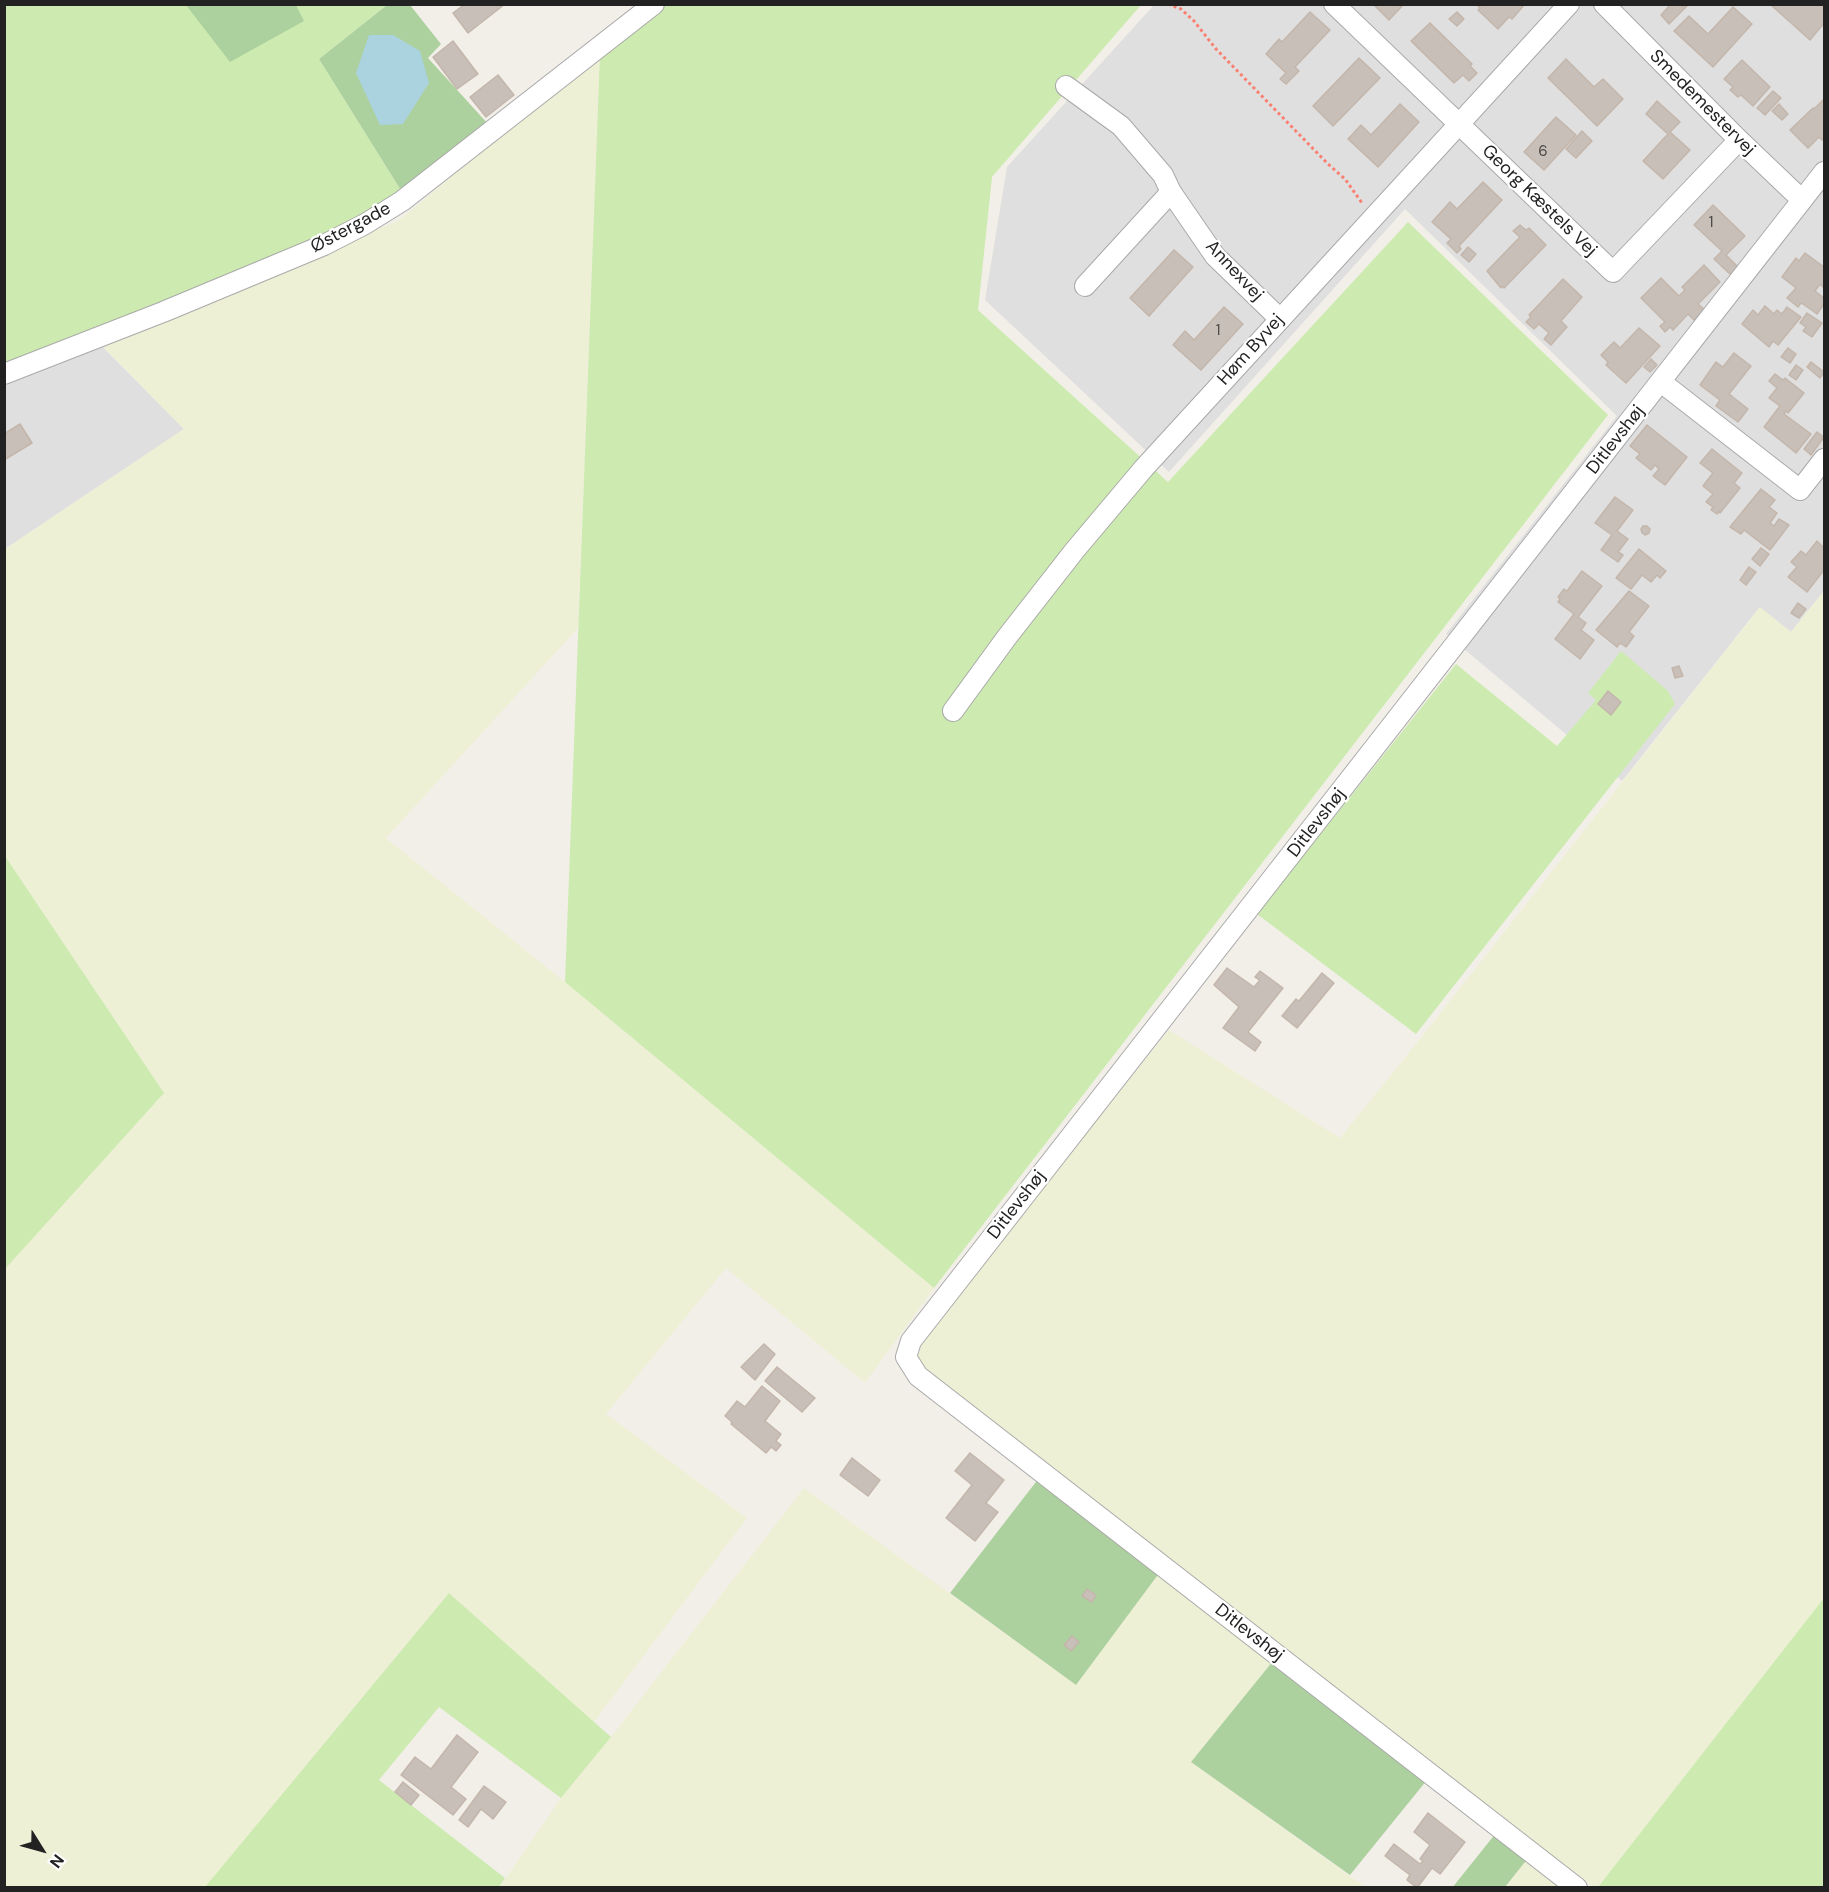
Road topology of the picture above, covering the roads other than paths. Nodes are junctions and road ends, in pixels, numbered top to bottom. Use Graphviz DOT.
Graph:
graph roads {
  1 [pos="654,4"];
  2 [pos="1334,4"];
  3 [pos="1569,4"];
  4 [pos="1604,4"];
  5 [pos="1066,86"];
  6 [pos="1458,124"];
  7 [pos="1739,140"];
  8 [pos="1824,172"];
  9 [pos="1171,192"];
  10 [pos="1802,200"];
  11 [pos="1085,286"];
  12 [pos="1279,318"];
  13 [pos="4,374"];
  14 [pos="1661,382"];
  15 [pos="1824,459"];
  16 [pos="953,711"];
  17 [pos="1577,1887"];
  1 -- 13 [label="street, Østergade"];
  2 -- 6 [label="street, Georg Kæstels Vej"];
  3 -- 6 [label="street, Høm Byvej"];
  4 -- 7 [label="street, Smedemestervej"];
  5 -- 9 [label="street, Annexvej"];
  6 -- 7 [label="street, Georg Kæstels Vej"];
  6 -- 12 [label="street, Høm Byvej"];
  7 -- 10 [label="street, Smedemestervej"];
  8 -- 10 [label="street, Ditlevshøj"];
  9 -- 11 [label="street"];
  9 -- 12 [label="street, Annexvej"];
  10 -- 14 [label="street, Ditlevshøj"];
  12 -- 16 [label="street, Høm Byvej"];
  14 -- 15 [label="street"];
  14 -- 17 [label="street, Ditlevshøj"];
}
